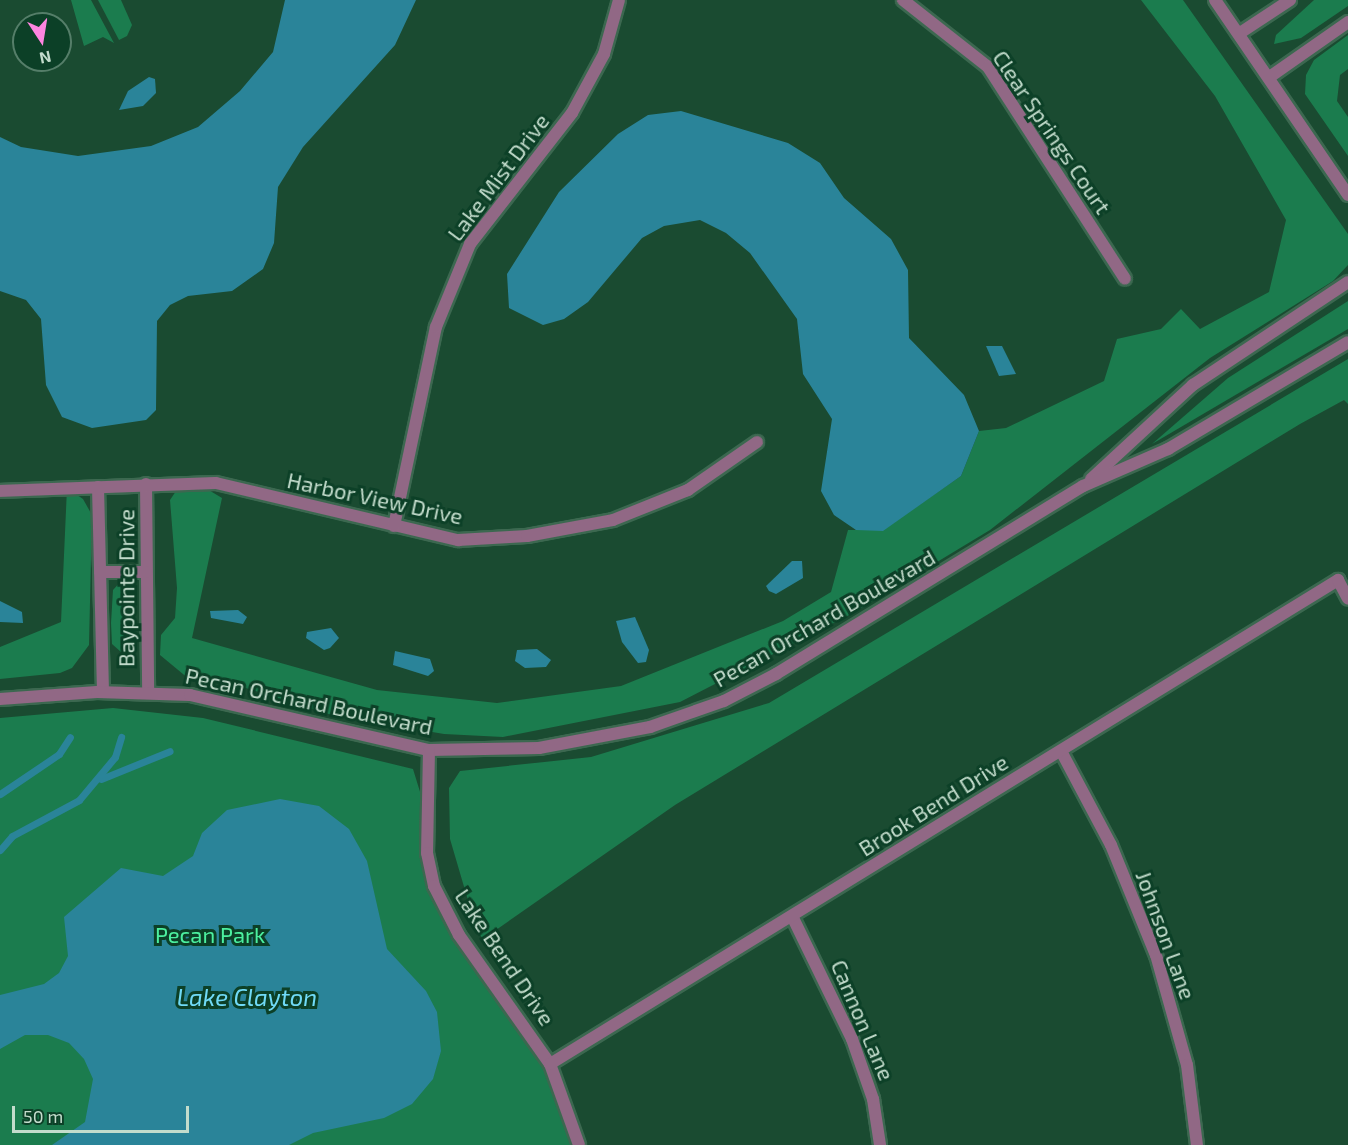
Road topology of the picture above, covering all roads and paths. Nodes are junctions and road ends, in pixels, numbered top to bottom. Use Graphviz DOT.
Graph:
graph roads {
  1 [pos="619,0"];
  2 [pos="903,0"];
  3 [pos="1215,0"];
  4 [pos="1290,0"];
  5 [pos="1348,22"];
  6 [pos="1240,33"];
  7 [pos="1271,76"];
  8 [pos="1348,195"];
  9 [pos="1125,279"];
  10 [pos="1348,282"];
  11 [pos="1348,342"];
  12 [pos="757,442"];
  13 [pos="146,484"];
  14 [pos="1083,486"];
  15 [pos="98,487"];
  16 [pos="0,491"];
  17 [pos="394,526"];
  18 [pos="100,572"];
  19 [pos="147,572"];
  20 [pos="1348,599"];
  21 [pos="103,692"];
  22 [pos="148,692"];
  23 [pos="0,699"];
  24 [pos="429,750"];
  25 [pos="1060,751"];
  26 [pos="792,916"];
  27 [pos="550,1064"];
  28 [pos="579,1145"];
  29 [pos="880,1145"];
  30 [pos="1197,1145"];
  1 -- 17 [label="street, Lake Mist Drive"];
  2 -- 9 [label="street, Clear Springs Court"];
  3 -- 6 [label="street"];
  4 -- 6 [label="street"];
  5 -- 7 [label="street"];
  6 -- 7 [label="street"];
  7 -- 8 [label="street"];
  10 -- 14 [label="street, Pecan Orchard Boulevard"];
  11 -- 14 [label="street, Pecan Orchard Boulevard"];
  12 -- 17 [label="street, Harbor View Drive"];
  13 -- 15 [label="street, Harbor View Drive"];
  13 -- 17 [label="street, Harbor View Drive"];
  13 -- 19 [label="street, Baypointe Drive"];
  14 -- 24 [label="street, Pecan Orchard Boulevard"];
  15 -- 16 [label="street, Harbor View Drive"];
  15 -- 18 [label="street, Baypointe Drive"];
  18 -- 19 [label="street"];
  18 -- 21 [label="street, Baypointe Drive"];
  19 -- 22 [label="street, Baypointe Drive"];
  20 -- 25 [label="street, Brook Bend Drive"];
  21 -- 22 [label="street, Pecan Orchard Boulevard"];
  21 -- 23 [label="street, Pecan Orchard Boulevard"];
  22 -- 24 [label="street, Pecan Orchard Boulevard"];
  24 -- 27 [label="street, Lake Bend Drive"];
  25 -- 26 [label="street, Brook Bend Drive"];
  25 -- 30 [label="street, Johnson Lane"];
  26 -- 27 [label="street, Brook Bend Drive"];
  26 -- 29 [label="street, Cannon Lane"];
  27 -- 28 [label="street, Lake Bend Drive"];
}
